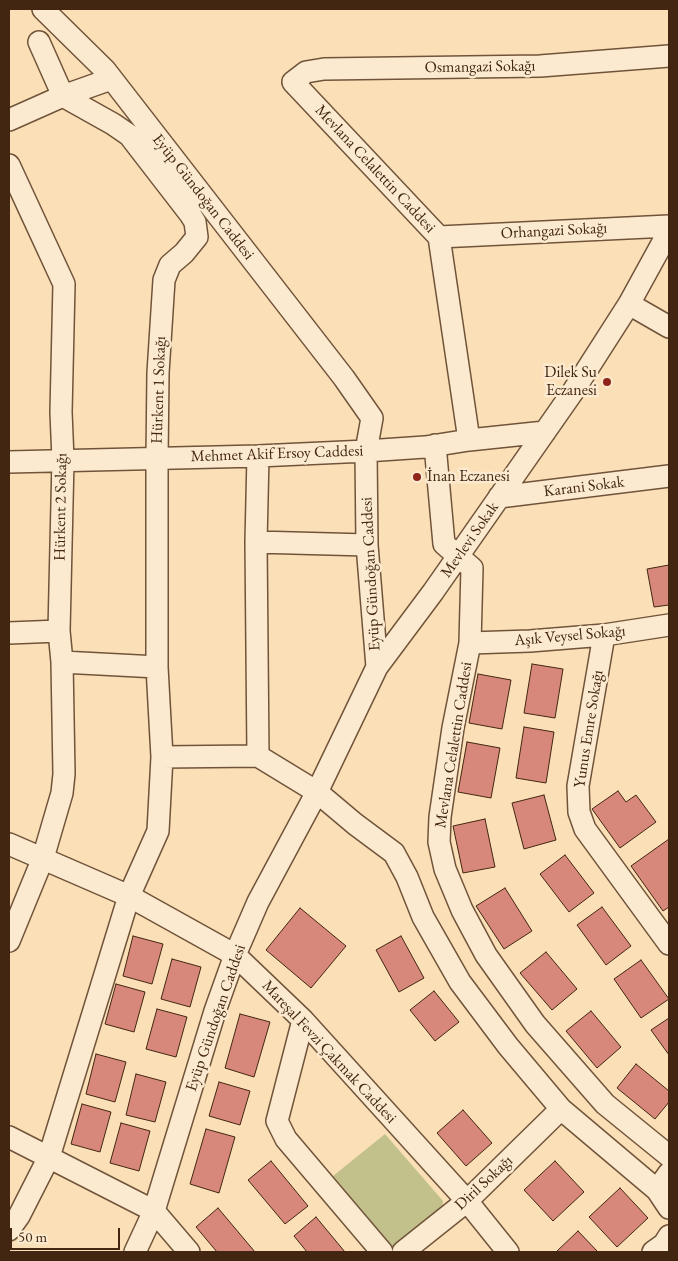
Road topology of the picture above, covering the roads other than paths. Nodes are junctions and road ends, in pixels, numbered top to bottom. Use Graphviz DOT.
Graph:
graph roads {
  1 [pos="43,9"];
  2 [pos="39,42"];
  3 [pos="669,56"];
  4 [pos="111,78"];
  5 [pos="293,82"];
  6 [pos="63,96"];
  7 [pos="9,120"];
  8 [pos="9,165"];
  9 [pos="669,226"];
  10 [pos="669,231"];
  11 [pos="438,237"];
  12 [pos="629,304"];
  13 [pos="669,327"];
  14 [pos="545,432"];
  15 [pos="469,440"];
  16 [pos="435,445"];
  17 [pos="366,451"];
  18 [pos="258,456"];
  19 [pos="157,459"];
  20 [pos="63,460"];
  21 [pos="9,462"];
  22 [pos="669,476"];
  23 [pos="500,497"];
  24 [pos="256,542"];
  25 [pos="367,545"];
  26 [pos="458,555"];
  27 [pos="669,624"];
  28 [pos="59,631"];
  29 [pos="9,633"];
  30 [pos="604,635"];
  31 [pos="470,643"];
  32 [pos="62,662"];
  33 [pos="158,667"];
  34 [pos="377,667"];
  35 [pos="258,756"];
  36 [pos="162,757"];
  37 [pos="317,792"];
  38 [pos="9,844"];
  39 [pos="43,858"];
  40 [pos="129,896"];
  41 [pos="9,940"];
  42 [pos="669,944"];
  43 [pos="236,955"];
  44 [pos="303,1020"];
  45 [pos="561,1109"];
  46 [pos="9,1137"];
  47 [pos="669,1156"];
  48 [pos="49,1158"];
  49 [pos="663,1181"];
  50 [pos="467,1201"];
  51 [pos="669,1208"];
  52 [pos="154,1212"];
  53 [pos="9,1230"];
  54 [pos="135,1252"];
  55 [pos="189,1252"];
  56 [pos="382,1252"];
  57 [pos="403,1252"];
  58 [pos="508,1252"];
  1 -- 4 [label="street, Eyüp Gündoğan Caddesi"];
  2 -- 6 [label="street"];
  3 -- 5 [label="street, Osmangazi Sokağı"];
  4 -- 6 [label="street"];
  4 -- 17 [label="street, Eyüp Gündoğan Caddesi"];
  5 -- 11 [label="street, Mevlana Celalettin Caddesi"];
  6 -- 7 [label="street"];
  6 -- 19 [label="street, Hürkent 1 Sokağı"];
  8 -- 20 [label="street, Hürkent 2 Sokağı"];
  9 -- 11 [label="street, Orhangazi Sokağı"];
  10 -- 12 [label="street, Mevlevi Sokak"];
  11 -- 15 [label="street, Mevlana Celalettin Caddesi"];
  12 -- 13 [label="street"];
  12 -- 14 [label="street, Mevlevi Sokak"];
  14 -- 15 [label="street, Mehmet Akif Ersoy Caddesi"];
  14 -- 23 [label="street, Mevlevi Sokak"];
  15 -- 16 [label="street, Mehmet Akif Ersoy Caddesi"];
  16 -- 17 [label="street, Mehmet Akif Ersoy Caddesi"];
  16 -- 26 [label="street, Mevlana Celalettin Caddesi"];
  17 -- 18 [label="street, Mehmet Akif Ersoy Caddesi"];
  17 -- 25 [label="street, Eyüp Gündoğan Caddesi"];
  18 -- 19 [label="street, Mehmet Akif Ersoy Caddesi"];
  18 -- 24 [label="street"];
  19 -- 20 [label="street, Mehmet Akif Ersoy Caddesi"];
  19 -- 33 [label="street, Hürkent 1 Sokağı"];
  20 -- 21 [label="street, Mehmet Akif Ersoy Caddesi"];
  20 -- 28 [label="street, Hürkent 2 Sokağı"];
  22 -- 23 [label="street, Karani Sokak"];
  23 -- 26 [label="street, Mevlevi Sokak"];
  24 -- 25 [label="street"];
  24 -- 35 [label="street"];
  25 -- 34 [label="street, Eyüp Gündoğan Caddesi"];
  26 -- 31 [label="street, Mevlana Celalettin Caddesi"];
  26 -- 34 [label="street, Mevlevi Sokak"];
  27 -- 30 [label="street, Aşık Veysel Sokağı"];
  28 -- 29 [label="street"];
  28 -- 32 [label="street, Hürkent 2 Sokağı"];
  30 -- 31 [label="street, Aşık Veysel Sokağı"];
  30 -- 42 [label="street, Yunus Emre Sokağı"];
  31 -- 47 [label="street, Mevlana Celalettin Caddesi"];
  32 -- 33 [label="street"];
  32 -- 39 [label="street, Hürkent 2 Sokağı"];
  33 -- 36 [label="street, Hürkent 1 Sokağı"];
  34 -- 37 [label="street, Eyüp Gündoğan Caddesi"];
  35 -- 36 [label="street"];
  35 -- 37 [label="street"];
  36 -- 40 [label="street, Hürkent 1 Sokağı"];
  37 -- 43 [label="street, Eyüp Gündoğan Caddesi"];
  37 -- 45 [label="street"];
  38 -- 39 [label="street, Mareşal Fevzi Çakmak Caddesi"];
  39 -- 40 [label="street, Mareşal Fevzi Çakmak Caddesi"];
  39 -- 41 [label="street, Hürkent 2 Sokağı"];
  40 -- 43 [label="street, Mareşal Fevzi Çakmak Caddesi"];
  40 -- 48 [label="street, Hürkent 1 Sokağı"];
  43 -- 44 [label="street, Mareşal Fevzi Çakmak Caddesi"];
  43 -- 52 [label="street, Eyüp Gündoğan Caddesi"];
  44 -- 50 [label="street, Mareşal Fevzi Çakmak Caddesi"];
  44 -- 56 [label="street"];
  45 -- 49 [label="street"];
  45 -- 50 [label="street, Diril Sokağı"];
  46 -- 48 [label="street"];
  48 -- 52 [label="street"];
  48 -- 53 [label="street, Hürkent 1 Sokağı"];
  49 -- 51 [label="street"];
  50 -- 57 [label="street, Diril Sokağı"];
  50 -- 58 [label="street, Mareşal Fevzi Çakmak Caddesi"];
  52 -- 54 [label="street, Eyüp Gündoğan Caddesi"];
  52 -- 55 [label="street"];
}
